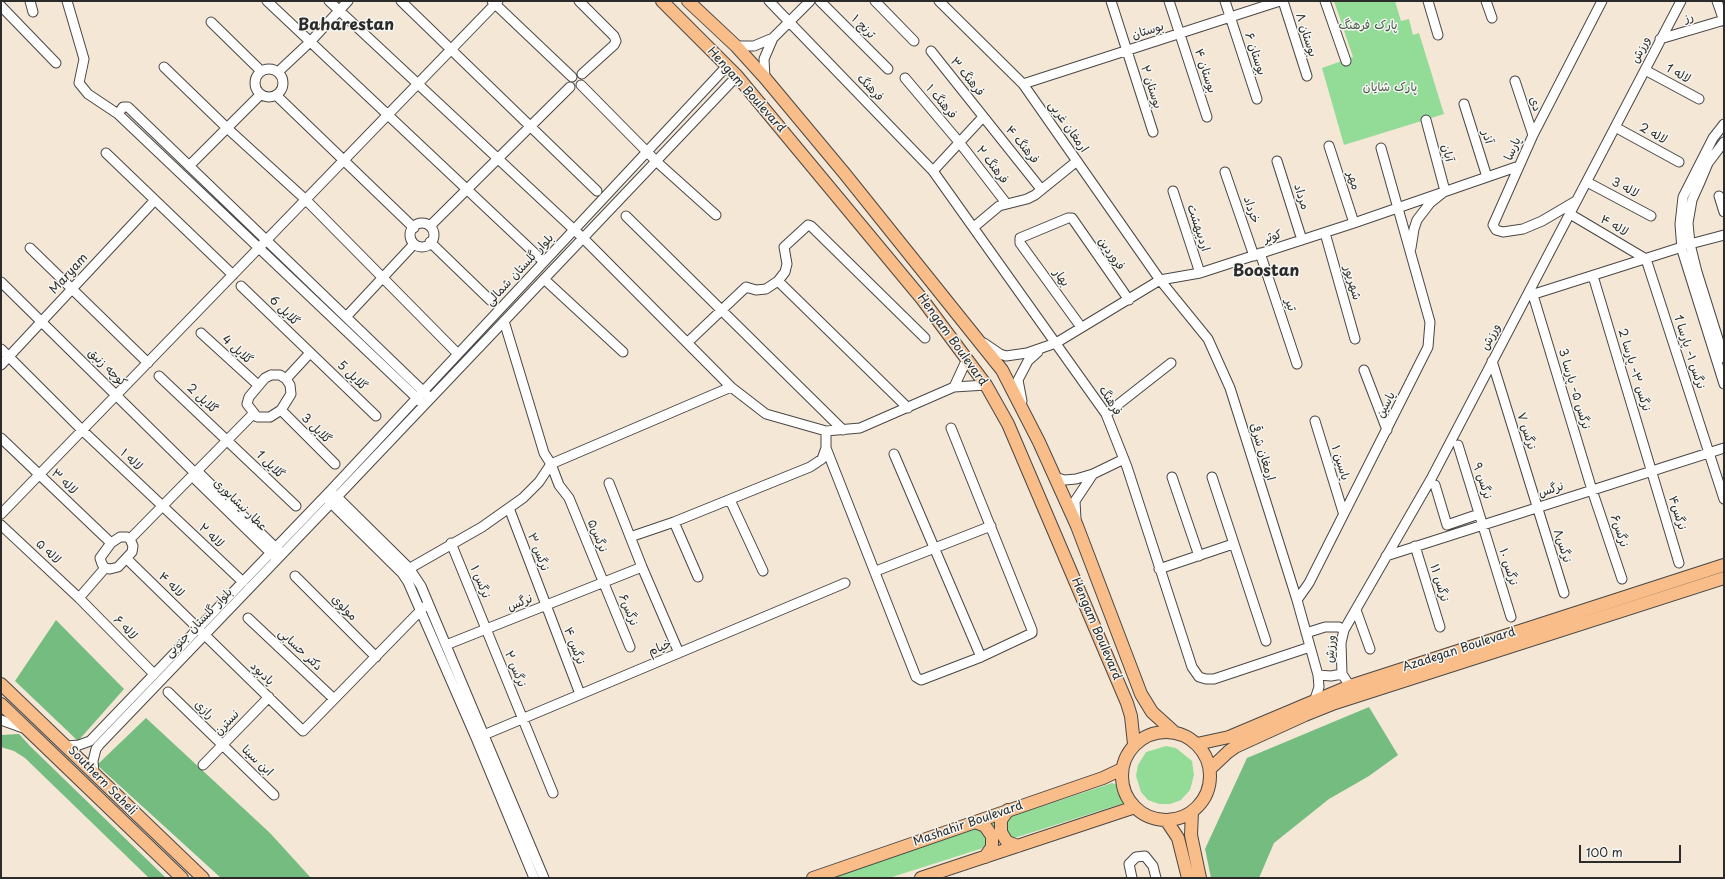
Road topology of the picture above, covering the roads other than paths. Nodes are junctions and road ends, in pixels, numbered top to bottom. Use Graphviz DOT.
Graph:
graph roads {
  1 [pos="30,1"];
  2 [pos="67,1"];
  3 [pos="267,1"];
  4 [pos="329,1"];
  5 [pos="348,1"];
  6 [pos="401,1"];
  7 [pos="580,1"];
  8 [pos="662,1"];
  9 [pos="688,1"];
  10 [pos="769,1"];
  11 [pos="810,1"];
  12 [pos="820,1"];
  13 [pos="875,1"];
  14 [pos="940,1"];
  15 [pos="1112,1"];
  16 [pos="1169,1"];
  17 [pos="1225,1"];
  18 [pos="1281,1"];
  19 [pos="1325,1"];
  20 [pos="1428,1"];
  21 [pos="1486,1"];
  22 [pos="1602,1"];
  23 [pos="1681,1"];
  24 [pos="1717,1"];
  25 [pos="495,2"];
  26 [pos="1,6"];
  27 [pos="339,10"];
  28 [pos="33,12"];
  29 [pos="1230,17"];
  30 [pos="1492,18"];
  31 [pos="1724,20"];
  32 [pos="211,22"];
  33 [pos="789,22"];
  34 [pos="1180,34"];
  35 [pos="1438,35"];
  36 [pos="773,38"];
  37 [pos="1660,39"];
  38 [pos="914,40"];
  39 [pos="310,42"];
  40 [pos="736,46"];
  41 [pos="451,50"];
  42 [pos="1126,50"];
  43 [pos="931,52"];
  44 [pos="1346,61"];
  45 [pos="56,63"];
  46 [pos="727,66"];
  47 [pos="164,67"];
  48 [pos="888,69"];
  49 [pos="1645,70"];
  50 [pos="261,71"];
  51 [pos="278,72"];
  52 [pos="582,74"];
  53 [pos="737,76"];
  54 [pos="1307,76"];
  55 [pos="572,77"];
  56 [pos="765,78"];
  57 [pos="905,78"];
  58 [pos="1515,81"];
  59 [pos="710,84"];
  60 [pos="1023,84"];
  61 [pos="418,85"];
  62 [pos="581,85"];
  63 [pos="570,87"];
  64 [pos="722,92"];
  65 [pos="260,95"];
  66 [pos="277,96"];
  67 [pos="1257,99"];
  68 [pos="1699,99"];
  69 [pos="1464,104"];
  70 [pos="118,114"];
  71 [pos="389,115"];
  72 [pos="983,117"];
  73 [pos="1207,117"];
  74 [pos="1426,120"];
  75 [pos="1724,124"];
  76 [pos="529,126"];
  77 [pos="1615,127"];
  78 [pos="227,128"];
  79 [pos="1153,132"];
  80 [pos="1533,135"];
  81 [pos="959,142"];
  82 [pos="1724,142"];
  83 [pos="1329,146"];
  84 [pos="1381,148"];
  85 [pos="647,151"];
  86 [pos="106,153"];
  87 [pos="497,159"];
  88 [pos="344,161"];
  89 [pos="1077,161"];
  90 [pos="1277,161"];
  91 [pos="657,162"];
  92 [pos="1679,162"];
  93 [pos="189,166"];
  94 [pos="1519,166"];
  95 [pos="933,171"];
  96 [pos="1225,172"];
  97 [pos="1486,177"];
  98 [pos="1587,182"];
  99 [pos="467,189"];
  100 [pos="1041,189"];
  101 [pos="597,191"];
  102 [pos="1173,191"];
  103 [pos="1445,191"];
  104 [pos="1719,196"];
  105 [pos="155,200"];
  106 [pos="306,200"];
  107 [pos="1576,201"];
  108 [pos="1006,203"];
  109 [pos="1397,208"];
  110 [pos="1724,212"];
  111 [pos="716,214"];
  112 [pos="1570,214"];
  113 [pos="626,216"];
  114 [pos="879,216"];
  115 [pos="1651,216"];
  116 [pos="1074,222"];
  117 [pos="1354,223"];
  118 [pos="430,226"];
  119 [pos="974,227"];
  120 [pos="414,228"];
  121 [pos="864,229"];
  122 [pos="573,231"];
  123 [pos="1324,233"];
  124 [pos="1724,235"];
  125 [pos="584,239"];
  126 [pos="267,240"];
  127 [pos="1302,240"];
  128 [pos="430,242"];
  129 [pos="414,244"];
  130 [pos="1686,246"];
  131 [pos="30,248"];
  132 [pos="259,248"];
  133 [pos="1257,255"];
  134 [pos="1410,256"];
  135 [pos="1646,259"];
  136 [pos="544,262"];
  137 [pos="1200,273"];
  138 [pos="233,275"];
  139 [pos="1593,276"];
  140 [pos="382,278"];
  141 [pos="544,279"];
  142 [pos="1160,280"];
  143 [pos="778,281"];
  144 [pos="1,282"];
  145 [pos="241,286"];
  146 [pos="71,290"];
  147 [pos="1530,296"];
  148 [pos="490,300"];
  149 [pos="1129,300"];
  150 [pos="722,310"];
  151 [pos="346,317"];
  152 [pos="42,321"];
  153 [pos="504,321"];
  154 [pos="487,324"];
  155 [pos="1081,327"];
  156 [pos="495,331"];
  157 [pos="201,333"];
  158 [pos="925,338"];
  159 [pos="1356,339"];
  160 [pos="980,340"];
  161 [pos="688,342"];
  162 [pos="1056,343"];
  163 [pos="1044,347"];
  164 [pos="1,350"];
  165 [pos="623,352"];
  166 [pos="310,353"];
  167 [pos="458,354"];
  168 [pos="8,357"];
  169 [pos="1724,358"];
  170 [pos="967,359"];
  171 [pos="1492,361"];
  172 [pos="148,363"];
  173 [pos="1171,363"];
  174 [pos="1297,364"];
  175 [pos="1,365"];
  176 [pos="1364,370"];
  177 [pos="159,376"];
  178 [pos="286,379"];
  179 [pos="1724,384"];
  180 [pos="258,385"];
  181 [pos="986,385"];
  182 [pos="732,387"];
  183 [pos="954,387"];
  184 [pos="117,394"];
  185 [pos="420,395"];
  186 [pos="428,402"];
  187 [pos="908,408"];
  188 [pos="281,410"];
  189 [pos="254,413"];
  190 [pos="1025,414"];
  191 [pos="1106,414"];
  192 [pos="376,416"];
  193 [pos="1315,421"];
  194 [pos="950,428"];
  195 [pos="82,430"];
  196 [pos="843,430"];
  197 [pos="1386,430"];
  198 [pos="826,431"];
  199 [pos="1,438"];
  200 [pos="228,440"];
  201 [pos="1458,445"];
  202 [pos="826,448"];
  203 [pos="1724,448"];
  204 [pos="1709,453"];
  205 [pos="894,454"];
  206 [pos="1124,459"];
  207 [pos="335,464"];
  208 [pos="551,464"];
  209 [pos="1652,471"];
  210 [pos="195,473"];
  211 [pos="39,474"];
  212 [pos="1093,474"];
  213 [pos="1054,477"];
  214 [pos="1172,477"];
  215 [pos="1212,477"];
  216 [pos="609,483"];
  217 [pos="1435,485"];
  218 [pos="1592,490"];
  219 [pos="331,497"];
  220 [pos="1724,499"];
  221 [pos="730,500"];
  222 [pos="296,506"];
  223 [pos="162,507"];
  224 [pos="1537,507"];
  225 [pos="509,508"];
  226 [pos="1343,512"];
  227 [pos="1,514"];
  228 [pos="1479,514"];
  229 [pos="674,522"];
  230 [pos="1,525"];
  231 [pos="1483,525"];
  232 [pos="991,526"];
  233 [pos="1077,526"];
  234 [pos="630,537"];
  235 [pos="130,539"];
  236 [pos="111,543"];
  237 [pos="451,543"];
  238 [pos="1233,544"];
  239 [pos="1416,546"];
  240 [pos="935,548"];
  241 [pos="277,553"];
  242 [pos="1199,556"];
  243 [pos="1386,556"];
  244 [pos="127,559"];
  245 [pos="1679,563"];
  246 [pos="1724,565"];
  247 [pos="642,567"];
  248 [pos="105,568"];
  249 [pos="1159,569"];
  250 [pos="405,570"];
  251 [pos="763,571"];
  252 [pos="876,571"];
  253 [pos="295,576"];
  254 [pos="698,577"];
  255 [pos="1724,578"];
  256 [pos="1622,579"];
  257 [pos="243,582"];
  258 [pos="603,582"];
  259 [pos="845,583"];
  260 [pos="1665,590"];
  261 [pos="1564,593"];
  262 [pos="79,598"];
  263 [pos="1297,600"];
  264 [pos="546,605"];
  265 [pos="424,607"];
  266 [pos="1356,610"];
  267 [pos="1112,617"];
  268 [pos="1511,617"];
  269 [pos="248,618"];
  270 [pos="1094,624"];
  271 [pos="1440,627"];
  272 [pos="486,629"];
  273 [pos="1344,630"];
  274 [pos="201,632"];
  275 [pos="1306,633"];
  276 [pos="1266,641"];
  277 [pos="446,645"];
  278 [pos="630,647"];
  279 [pos="1310,647"];
  280 [pos="1370,649"];
  281 [pos="679,653"];
  282 [pos="376,656"];
  283 [pos="981,657"];
  284 [pos="154,674"];
  285 [pos="1342,674"];
  286 [pos="1318,675"];
  287 [pos="1,684"];
  288 [pos="1350,686"];
  289 [pos="168,692"];
  290 [pos="580,694"];
  291 [pos="269,697"];
  292 [pos="334,699"];
  293 [pos="1315,699"];
  294 [pos="1,704"];
  295 [pos="522,719"];
  296 [pos="1,720"];
  297 [pos="27,730"];
  298 [pos="1173,731"];
  299 [pos="480,736"];
  300 [pos="90,741"];
  301 [pos="1134,744"];
  302 [pos="1197,744"];
  303 [pos="223,745"];
  304 [pos="67,746"];
  305 [pos="96,749"];
  306 [pos="203,765"];
  307 [pos="1210,768"];
  308 [pos="1122,769"];
  309 [pos="94,774"];
  310 [pos="553,793"];
  311 [pos="274,795"];
  312 [pos="1135,807"];
  313 [pos="1008,810"];
  314 [pos="1192,812"];
  315 [pos="1166,820"];
  316 [pos="975,822"];
  317 [pos="1018,846"];
  318 [pos="985,857"];
  319 [pos="182,878"];
  320 [pos="203,878"];
  321 [pos="534,878"];
  322 [pos="544,878"];
  323 [pos="813,878"];
  324 [pos="921,878"];
  325 [pos="1132,878"];
  326 [pos="1156,878"];
  327 [pos="1188,878"];
  328 [pos="1200,878"];
  1 -- 28 [label="street"];
  2 -- 70 [label="street"];
  3 -- 39 [label="street"];
  4 -- 27 [label="street"];
  5 -- 27 [label="street"];
  6 -- 41 [label="street"];
  7 -- 52 [label="street"];
  8 -- 46 [label="main road, Hengam Boulevard"];
  9 -- 40 [label="main road, Hengam Boulevard"];
  10 -- 33 [label="street, فرهنگ"];
  11 -- 33 [label="street"];
  12 -- 48 [label="street, ترنج ۱"];
  13 -- 38 [label="street"];
  14 -- 60 [label="street, ارمغان غربی"];
  15 -- 42 [label="street, بوستان ۲"];
  16 -- 34 [label="street, بوستان ۴"];
  17 -- 29 [label="street, بوستان ۶"];
  18 -- 29 [label="street, بوستان"];
  18 -- 54 [label="street, بوستان ۸"];
  19 -- 44 [label="street"];
  20 -- 35 [label="street"];
  21 -- 30 [label="street"];
  22 -- 80 [label="street, پارسا"];
  23 -- 37 [label="street, ورزش"];
  24 -- 31 [label="street"];
  25 -- 41 [label="street"];
  25 -- 55 [label="street"];
  26 -- 45 [label="street"];
  27 -- 39 [label="street"];
  27 -- 61 [label="street"];
  29 -- 34 [label="street, بوستان"];
  29 -- 67 [label="street, بوستان ۶"];
  31 -- 37 [label="street, رز"];
  32 -- 50 [label="street"];
  33 -- 36 [label="street"];
  33 -- 95 [label="street, فرهنگ"];
  34 -- 42 [label="street, بوستان"];
  34 -- 73 [label="street, بوستان ۴"];
  36 -- 40 [label="street"];
  36 -- 56 [label="street"];
  37 -- 49 [label="street, ورزش"];
  39 -- 51 [label="street"];
  39 -- 71 [label="street"];
  40 -- 56 [label="main road, Hengam Boulevard"];
  41 -- 61 [label="street"];
  41 -- 76 [label="street"];
  42 -- 60 [label="street, بوستان"];
  42 -- 79 [label="street, بوستان ۲"];
  43 -- 72 [label="street, فرهنگ ۳"];
  46 -- 53 [label="main road, Hengam Boulevard"];
  46 -- 59 [label="street, بلوار گلستان شمالی"];
  47 -- 78 [label="street"];
  49 -- 68 [label="street, لاله 1"];
  49 -- 77 [label="street, ورزش"];
  50 -- 51 [label="street"];
  50 -- 65 [label="street"];
  51 -- 66 [label="street"];
  52 -- 55 [label="street"];
  52 -- 62 [label="street"];
  53 -- 64 [label="street, بلوار گلستان شمالی"];
  53 -- 121 [label="main road, Hengam Boulevard"];
  55 -- 63 [label="street"];
  56 -- 114 [label="main road, Hengam Boulevard"];
  57 -- 81 [label="street, فرهنگ ۱"];
  58 -- 80 [label="street, دی"];
  59 -- 64 [label="street"];
  59 -- 85 [label="street, بلوار گلستان شمالی"];
  60 -- 89 [label="street, ارمغان غربی"];
  61 -- 71 [label="street"];
  61 -- 87 [label="street"];
  62 -- 63 [label="street"];
  62 -- 85 [label="street"];
  63 -- 76 [label="street"];
  64 -- 91 [label="street, بلوار گلستان شمالی"];
  65 -- 66 [label="street"];
  65 -- 78 [label="street"];
  66 -- 88 [label="street"];
  69 -- 97 [label="street, آذر"];
  70 -- 93 [label="street"];
  70 -- 132 [label="street"];
  71 -- 88 [label="street"];
  71 -- 99 [label="street"];
  72 -- 81 [label="street"];
  72 -- 100 [label="street, فرهنگ ۴"];
  74 -- 103 [label="street, آبان"];
  75 -- 130 [label="street"];
  76 -- 87 [label="street"];
  76 -- 101 [label="street"];
  77 -- 92 [label="street, لاله 2"];
  77 -- 98 [label="street, ورزش"];
  78 -- 93 [label="street"];
  78 -- 106 [label="street"];
  80 -- 94 [label="street, پارسا"];
  81 -- 95 [label="street"];
  81 -- 108 [label="street, فرهنگ ۲"];
  82 -- 130 [label="street"];
  83 -- 117 [label="street, مهر"];
  84 -- 109 [label="street, یاسین"];
  85 -- 91 [label="street"];
  85 -- 122 [label="street, بلوار گلستان شمالی"];
  86 -- 105 [label="street"];
  87 -- 99 [label="street"];
  87 -- 122 [label="street"];
  88 -- 106 [label="street"];
  88 -- 120 [label="street"];
  89 -- 100 [label="street"];
  89 -- 142 [label="street, ارمغان غربی"];
  90 -- 127 [label="street, مرداد"];
  91 -- 111 [label="street"];
  91 -- 125 [label="street, بلوار گلستان شمالی"];
  93 -- 126 [label="street"];
  94 -- 97 [label="street, کوثر"];
  94 -- 107 [label="street, پارسا"];
  95 -- 119 [label="street, فرهنگ"];
  96 -- 133 [label="street, خرداد"];
  97 -- 103 [label="street, کوثر"];
  98 -- 107 [label="street, ورزش"];
  98 -- 115 [label="street, لاله 3"];
  99 -- 118 [label="street"];
  99 -- 136 [label="street"];
  100 -- 108 [label="street"];
  102 -- 137 [label="street, اردیبهشت"];
  103 -- 109 [label="street, کوثر"];
  103 -- 134 [label="street"];
  104 -- 110 [label="street"];
  105 -- 138 [label="street"];
  105 -- 146 [label="street, Maryam"];
  106 -- 126 [label="street"];
  106 -- 140 [label="street"];
  107 -- 112 [label="street, ورزش"];
  108 -- 119 [label="street"];
  109 -- 117 [label="street, کوثر"];
  109 -- 134 [label="street, یاسین"];
  112 -- 135 [label="street, لاله ۴"];
  112 -- 147 [label="street, ورزش"];
  113 -- 150 [label="street"];
  114 -- 121 [label="main road"];
  114 -- 160 [label="main road, Hengam Boulevard"];
  116 -- 149 [label="street, فروردین"];
  116 -- 155 [label="street, بهار"];
  117 -- 123 [label="street, کوثر"];
  118 -- 120 [label="street"];
  118 -- 128 [label="street"];
  119 -- 162 [label="street, فرهنگ"];
  120 -- 129 [label="street"];
  121 -- 170 [label="main road, Hengam Boulevard"];
  122 -- 125 [label="street"];
  122 -- 136 [label="street, بلوار گلستان شمالی"];
  123 -- 127 [label="street, کوثر"];
  123 -- 159 [label="street, شهریور"];
  124 -- 130 [label="street"];
  125 -- 141 [label="street, بلوار گلستان شمالی"];
  125 -- 161 [label="street"];
  126 -- 132 [label="street"];
  126 -- 151 [label="street"];
  127 -- 133 [label="street, کوثر"];
  128 -- 129 [label="street"];
  128 -- 148 [label="street"];
  129 -- 140 [label="street"];
  130 -- 135 [label="street"];
  130 -- 169 [label="street"];
  130 -- 179 [label="street"];
  131 -- 146 [label="street"];
  132 -- 138 [label="street"];
  132 -- 185 [label="street"];
  133 -- 137 [label="street, کوثر"];
  133 -- 174 [label="street, تیر"];
  134 -- 197 [label="street, یاسین"];
  135 -- 139 [label="street"];
  135 -- 204 [label="street, نرگس ۱- پارسا 1"];
  136 -- 154 [label="street, بلوار گلستان شمالی"];
  137 -- 142 [label="street, کوثر"];
  138 -- 172 [label="street"];
  139 -- 147 [label="street"];
  139 -- 209 [label="street, نرگس ۳- پارسا 2"];
  140 -- 151 [label="street"];
  140 -- 167 [label="street"];
  141 -- 153 [label="street, بلوار گلستان شمالی"];
  141 -- 165 [label="street"];
  142 -- 149 [label="street, کوثر"];
  142 -- 263 [label="street, ارمغان شرقی"];
  143 -- 150 [label="street"];
  143 -- 158 [label="street"];
  143 -- 187 [label="street"];
  144 -- 152 [label="street, کوچه زنبق"];
  145 -- 166 [label="street, گلایل 6"];
  146 -- 152 [label="street, Maryam"];
  146 -- 172 [label="street"];
  147 -- 171 [label="street, ورزش"];
  147 -- 218 [label="street, نرگس ۵- پارسا 3"];
  149 -- 155 [label="street, کوثر"];
  150 -- 161 [label="street"];
  150 -- 196 [label="street"];
  151 -- 185 [label="street"];
  152 -- 168 [label="street, Maryam"];
  152 -- 184 [label="street, کوچه زنبق"];
  153 -- 156 [label="street, بلوار گلستان شمالی"];
  153 -- 208 [label="street, نرگس۵"];
  154 -- 156 [label="street"];
  154 -- 167 [label="street, بلوار گلستان شمالی"];
  155 -- 162 [label="street, کوثر"];
  156 -- 186 [label="street, بلوار گلستان شمالی"];
  157 -- 180 [label="street, گلایل 4"];
  160 -- 163 [label="street, کوثر"];
  160 -- 190 [label="main road, Hengam Boulevard"];
  161 -- 182 [label="street"];
  162 -- 163 [label="street, کوثر"];
  162 -- 191 [label="street, فرهنگ"];
  163 -- 190 [label="street, کوثر"];
  164 -- 168 [label="street, لاله ۱"];
  166 -- 178 [label="street"];
  166 -- 192 [label="street, گلایل 5"];
  167 -- 185 [label="street, بلوار گلستان شمالی"];
  168 -- 175 [label="street, Maryam"];
  168 -- 195 [label="street, لاله ۱"];
  170 -- 181 [label="main road, Hengam Boulevard"];
  170 -- 183 [label="street"];
  171 -- 224 [label="street, نرگس ۷"];
  171 -- 243 [label="street, ورزش"];
  172 -- 184 [label="street"];
  173 -- 191 [label="street"];
  176 -- 197 [label="street"];
  177 -- 200 [label="street, گلایل 2"];
  178 -- 180 [label="street"];
  178 -- 188 [label="street"];
  180 -- 189 [label="street"];
  181 -- 183 [label="street"];
  181 -- 270 [label="main road, Hengam Boulevard"];
  182 -- 198 [label="street"];
  182 -- 208 [label="street"];
  183 -- 187 [label="street"];
  184 -- 195 [label="street"];
  184 -- 210 [label="street, کوچه زنبق"];
  185 -- 186 [label="street"];
  185 -- 219 [label="street, بلوار گلستان شمالی"];
  186 -- 219 [label="street, بلوار گلستان شمالی"];
  187 -- 196 [label="street"];
  188 -- 189 [label="street"];
  188 -- 207 [label="street, گلایل 3"];
  189 -- 200 [label="street"];
  190 -- 213 [label="main road, Hengam Boulevard"];
  191 -- 206 [label="street, فرهنگ"];
  193 -- 226 [label="street, یاسین ۱"];
  194 -- 232 [label="street"];
  195 -- 211 [label="street"];
  195 -- 223 [label="street, لاله ۱"];
  196 -- 198 [label="street"];
  197 -- 226 [label="street, یاسین"];
  198 -- 202 [label="street"];
  199 -- 211 [label="street, لاله ۳"];
  200 -- 210 [label="street"];
  200 -- 222 [label="street, گلایل 1"];
  201 -- 228 [label="street, نرگس ۹"];
  202 -- 221 [label="street"];
  202 -- 252 [label="street"];
  203 -- 204 [label="street, نرگس"];
  204 -- 209 [label="street, نرگس"];
  204 -- 220 [label="street, نرگس ۱- پارسا 1"];
  205 -- 240 [label="street"];
  206 -- 212 [label="street"];
  206 -- 249 [label="street, فرهنگ"];
  208 -- 225 [label="street"];
  208 -- 258 [label="street, نرگس۵"];
  209 -- 218 [label="street, نرگس"];
  209 -- 245 [label="street, نرگس۴"];
  210 -- 223 [label="street"];
  210 -- 241 [label="street, کوچه زنبق"];
  211 -- 227 [label="street"];
  211 -- 236 [label="street, لاله ۳"];
  212 -- 213 [label="street"];
  212 -- 233 [label="street"];
  213 -- 233 [label="main road, Hengam Boulevard"];
  214 -- 242 [label="street"];
  215 -- 238 [label="street"];
  216 -- 234 [label="street"];
  217 -- 228 [label="street"];
  218 -- 224 [label="street, نرگس"];
  218 -- 256 [label="street, نرگس۶"];
  219 -- 241 [label="street, بلوار گلستان جنوبی"];
  219 -- 250 [label="street"];
  221 -- 229 [label="street"];
  221 -- 251 [label="street"];
  223 -- 235 [label="street"];
  223 -- 257 [label="street, لاله ۲"];
  224 -- 231 [label="street, نرگس"];
  224 -- 261 [label="street, نرگس۸"];
  225 -- 237 [label="street"];
  225 -- 264 [label="street, نرگس ۳"];
  226 -- 263 [label="street, یاسین"];
  228 -- 231 [label="street, نرگس ۹"];
  229 -- 234 [label="street"];
  229 -- 254 [label="street"];
  230 -- 262 [label="street, لاله ۵"];
  231 -- 239 [label="street, نرگس"];
  231 -- 268 [label="street, نرگس ۱۰"];
  232 -- 240 [label="street"];
  232 -- 283 [label="street"];
  233 -- 267 [label="main road, Hengam Boulevard"];
  234 -- 247 [label="street"];
  235 -- 236 [label="street"];
  235 -- 244 [label="street"];
  236 -- 248 [label="street"];
  237 -- 250 [label="street"];
  237 -- 272 [label="street, نرگس ۱"];
  238 -- 242 [label="street"];
  238 -- 276 [label="street"];
  239 -- 243 [label="street, نرگس"];
  239 -- 271 [label="street, نرگس ۱۱"];
  240 -- 252 [label="street"];
  240 -- 283 [label="street"];
  241 -- 257 [label="street, بلوار گلستان جنوبی"];
  241 -- 274 [label="street, بلوار گلستان جنوبی"];
  242 -- 249 [label="street"];
  243 -- 266 [label="street, ورزش"];
  244 -- 248 [label="street"];
  244 -- 274 [label="street, لاله ۴"];
  246 -- 260 [label="main road, Azadegan Boulevard"];
  247 -- 258 [label="street, نرگس"];
  247 -- 281 [label="street"];
  248 -- 262 [label="street"];
  249 -- 279 [label="street, فرهنگ"];
  250 -- 265 [label="street"];
  252 -- 283 [label="street"];
  253 -- 282 [label="street, مولوی"];
  255 -- 260 [label="main road, Azadegan Boulevard"];
  257 -- 274 [label="street, بلوار گلستان جنوبی"];
  258 -- 264 [label="street, نرگس"];
  258 -- 278 [label="street, نرگس۶"];
  259 -- 281 [label="street, خیام"];
  260 -- 288 [label="main road, Azadegan Boulevard"];
  260 -- 307 [label="main road, Azadegan Boulevard"];
  262 -- 284 [label="street, لاله ۶"];
  263 -- 275 [label="street, ارمغان شرقی"];
  264 -- 272 [label="street, نرگس"];
  264 -- 290 [label="street, نرگس ۴"];
  265 -- 277 [label="street"];
  265 -- 282 [label="street"];
  265 -- 299 [label="street"];
  266 -- 273 [label="street, ورزش"];
  266 -- 280 [label="street"];
  267 -- 270 [label="main road"];
  267 -- 298 [label="main road, Hengam Boulevard"];
  269 -- 292 [label="street, دکتر حسابی"];
  270 -- 301 [label="main road, Hengam Boulevard"];
  272 -- 277 [label="street, نرگس"];
  272 -- 295 [label="street, نرگس ۲"];
  273 -- 275 [label="street"];
  273 -- 285 [label="street, ورزش"];
  274 -- 284 [label="street, بلوار گلستان جنوبی"];
  274 -- 291 [label="street, یادبود"];
  274 -- 305 [label="street, بلوار گلستان جنوبی"];
  275 -- 279 [label="street, ارمغان شرقی"];
  277 -- 299 [label="street"];
  279 -- 286 [label="street, ارمغان شرقی"];
  281 -- 290 [label="street, خیام"];
  282 -- 292 [label="street"];
  284 -- 300 [label="street, بلوار گلستان جنوبی"];
  285 -- 286 [label="street"];
  285 -- 288 [label="street, ورزش"];
  286 -- 293 [label="street"];
  287 -- 304 [label="main road, Southern Saheli"];
  288 -- 293 [label="main road, Azadegan Boulevard"];
  289 -- 303 [label="street, رازی"];
  290 -- 295 [label="street, خیام"];
  291 -- 292 [label="street, یادبود"];
  291 -- 303 [label="street, نسترن"];
  293 -- 302 [label="main road, Azadegan Boulevard"];
  294 -- 297 [label="main road, Southern Saheli"];
  295 -- 299 [label="street, خیام"];
  295 -- 310 [label="street, نرگس ۲"];
  296 -- 297 [label="street"];
  297 -- 319 [label="main road, Southern Saheli"];
  298 -- 301 [label="main road"];
  298 -- 302 [label="main road"];
  299 -- 321 [label="street"];
  299 -- 322 [label="street"];
  300 -- 304 [label="street"];
  300 -- 305 [label="street"];
  301 -- 308 [label="main road"];
  302 -- 307 [label="main road"];
  303 -- 306 [label="street, نسترن"];
  303 -- 311 [label="street, ابن سینا"];
  304 -- 309 [label="main road, Southern Saheli"];
  305 -- 309 [label="street"];
  307 -- 314 [label="main road"];
  308 -- 312 [label="main road"];
  308 -- 313 [label="main road, Mashahir Boulevard"];
  309 -- 320 [label="main road, Southern Saheli"];
  312 -- 315 [label="main road"];
  312 -- 317 [label="main road"];
  313 -- 316 [label="main road, Mashahir Boulevard"];
  313 -- 317 [label="main road"];
  314 -- 315 [label="main road"];
  314 -- 328 [label="main road"];
  315 -- 327 [label="main road"];
  316 -- 318 [label="main road"];
  316 -- 323 [label="main road, Mashahir Boulevard"];
  317 -- 318 [label="main road"];
  318 -- 324 [label="main road"];
  325 -- 326 [label="street"];
}
